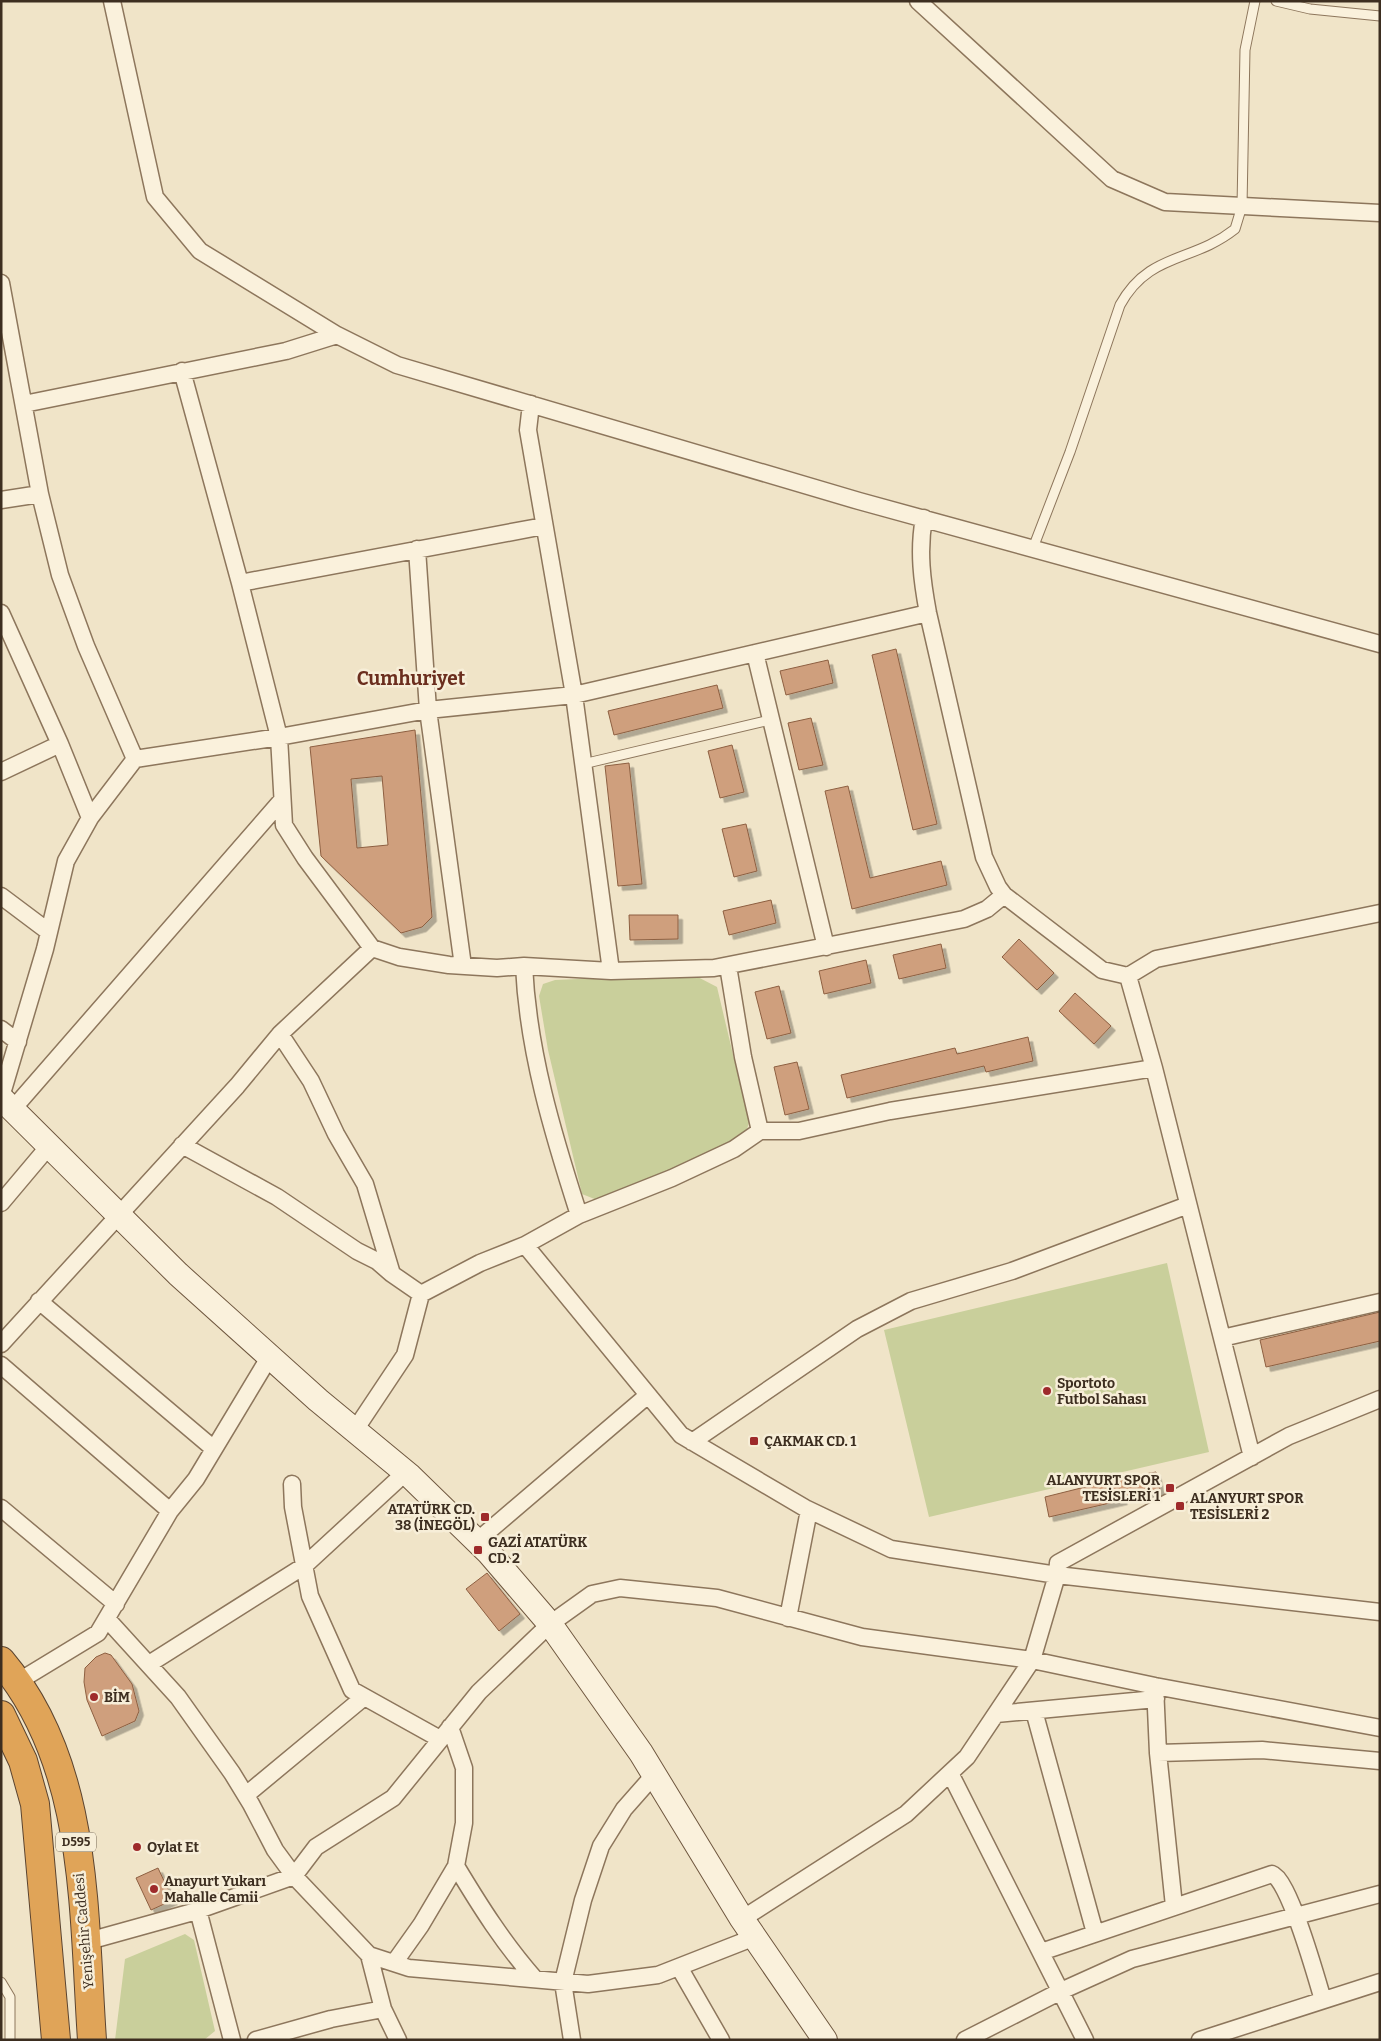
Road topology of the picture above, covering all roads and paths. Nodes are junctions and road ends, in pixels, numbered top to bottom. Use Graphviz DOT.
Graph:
graph roads {
  1 [pos="112,1"];
  2 [pos="918,1"];
  3 [pos="1255,1"];
  4 [pos="1276,1"];
  5 [pos="1380,16"];
  6 [pos="1242,206"];
  7 [pos="1380,213"];
  8 [pos="1,283"];
  9 [pos="337,336"];
  10 [pos="7,341"];
  11 [pos="182,371"];
  12 [pos="24,404"];
  13 [pos="531,404"];
  14 [pos="40,494"];
  15 [pos="1,500"];
  16 [pos="924,518"];
  17 [pos="544,526"];
  18 [pos="1033,548"];
  19 [pos="417,549"];
  20 [pos="240,583"];
  21 [pos="1,613"];
  22 [pos="928,613"];
  23 [pos="1380,644"];
  24 [pos="755,654"];
  25 [pos="574,694"];
  26 [pos="428,710"];
  27 [pos="770,720"];
  28 [pos="279,737"];
  29 [pos="60,744"];
  30 [pos="135,759"];
  31 [pos="583,764"];
  32 [pos="1,772"];
  33 [pos="282,800"];
  34 [pos="90,818"];
  35 [pos="1004,895"];
  36 [pos="1,896"];
  37 [pos="1380,913"];
  38 [pos="49,932"];
  39 [pos="826,947"];
  40 [pos="372,948"];
  41 [pos="463,966"];
  42 [pos="524,966"];
  43 [pos="728,966"];
  44 [pos="611,971"];
  45 [pos="1128,976"];
  46 [pos="1,1029"];
  47 [pos="280,1034"];
  48 [pos="18,1042"];
  49 [pos="1154,1068"];
  50 [pos="5,1102"];
  51 [pos="760,1131"];
  52 [pos="182,1145"];
  53 [pos="49,1146"];
  54 [pos="1,1204"];
  55 [pos="1188,1205"];
  56 [pos="118,1214"];
  57 [pos="579,1215"];
  58 [pos="525,1246"];
  59 [pos="392,1274"];
  60 [pos="422,1294"];
  61 [pos="39,1301"];
  62 [pos="1380,1302"];
  63 [pos="1222,1338"];
  64 [pos="1,1344"];
  65 [pos="270,1356"];
  66 [pos="1,1365"];
  67 [pos="648,1395"];
  68 [pos="1380,1399"];
  69 [pos="355,1430"];
  70 [pos="692,1442"];
  71 [pos="214,1449"];
  72 [pos="1252,1457"];
  73 [pos="406,1472"];
  74 [pos="292,1484"];
  75 [pos="1,1508"];
  76 [pos="809,1510"];
  77 [pos="170,1511"];
  78 [pos="477,1541"];
  79 [pos="304,1566"];
  80 [pos="1057,1575"];
  81 [pos="116,1604"];
  82 [pos="1380,1612"];
  83 [pos="788,1618"];
  84 [pos="107,1619"];
  85 [pos="550,1624"];
  86 [pos="1032,1660"];
  87 [pos="1,1661"];
  88 [pos="149,1664"];
  89 [pos="18,1681"];
  90 [pos="1155,1692"];
  91 [pos="364,1698"];
  92 [pos="1034,1711"];
  93 [pos="996,1714"];
  94 [pos="1,1715"];
  95 [pos="1380,1728"];
  96 [pos="445,1733"];
  97 [pos="1158,1752"];
  98 [pos="1380,1761"];
  99 [pos="950,1773"];
  100 [pos="654,1775"];
  101 [pos="246,1795"];
  102 [pos="456,1866"];
  103 [pos="294,1876"];
  104 [pos="1380,1894"];
  105 [pos="1174,1906"];
  106 [pos="198,1910"];
  107 [pos="1296,1915"];
  108 [pos="748,1928"];
  109 [pos="1095,1933"];
  110 [pos="85,1942"];
  111 [pos="1041,1952"];
  112 [pos="370,1955"];
  113 [pos="394,1963"];
  114 [pos="679,1967"];
  115 [pos="535,1979"];
  116 [pos="1,1982"];
  117 [pos="563,1982"];
  118 [pos="1380,1982"];
  119 [pos="1061,1991"];
  120 [pos="1323,2000"];
  121 [pos="383,2009"];
  122 [pos="10,2040"];
  123 [pos="56,2040"];
  124 [pos="92,2040"];
  125 [pos="232,2040"];
  126 [pos="256,2040"];
  127 [pos="398,2040"];
  128 [pos="572,2040"];
  129 [pos="721,2040"];
  130 [pos="825,2040"];
  131 [pos="966,2040"];
  132 [pos="1085,2040"];
  133 [pos="1200,2040"];
  1 -- 9 [label="street"];
  2 -- 6 [label="street"];
  3 -- 6 [label="lane"];
  4 -- 5 [label="lane"];
  6 -- 7 [label="street"];
  6 -- 18 [label="lane"];
  8 -- 10 [label="street"];
  9 -- 11 [label="street"];
  9 -- 13 [label="street"];
  10 -- 12 [label="street"];
  11 -- 12 [label="street"];
  11 -- 20 [label="street"];
  12 -- 14 [label="street"];
  13 -- 16 [label="street"];
  13 -- 17 [label="street"];
  14 -- 15 [label="street"];
  14 -- 30 [label="street"];
  16 -- 18 [label="street"];
  16 -- 22 [label="street"];
  17 -- 19 [label="street"];
  17 -- 25 [label="street"];
  18 -- 23 [label="street"];
  19 -- 20 [label="street"];
  19 -- 26 [label="street"];
  20 -- 28 [label="street"];
  21 -- 29 [label="street"];
  22 -- 24 [label="street"];
  22 -- 35 [label="street"];
  24 -- 25 [label="street"];
  24 -- 27 [label="street"];
  25 -- 26 [label="street"];
  25 -- 31 [label="street"];
  26 -- 28 [label="street"];
  26 -- 41 [label="street"];
  27 -- 31 [label="lane"];
  27 -- 39 [label="street"];
  28 -- 30 [label="street"];
  28 -- 33 [label="street"];
  29 -- 32 [label="street"];
  29 -- 34 [label="street"];
  30 -- 34 [label="street"];
  31 -- 44 [label="street"];
  33 -- 40 [label="street"];
  33 -- 50 [label="street"];
  34 -- 38 [label="street"];
  35 -- 39 [label="street"];
  35 -- 45 [label="street"];
  36 -- 38 [label="street"];
  37 -- 45 [label="street"];
  38 -- 48 [label="street"];
  39 -- 43 [label="street"];
  40 -- 41 [label="street"];
  40 -- 47 [label="street"];
  41 -- 42 [label="street"];
  42 -- 44 [label="street"];
  42 -- 57 [label="street"];
  43 -- 44 [label="street"];
  43 -- 51 [label="street"];
  45 -- 49 [label="street"];
  46 -- 48 [label="street"];
  47 -- 52 [label="street"];
  47 -- 59 [label="street"];
  48 -- 50 [label="street"];
  49 -- 51 [label="street"];
  49 -- 55 [label="street"];
  50 -- 53 [label="street"];
  51 -- 57 [label="street"];
  52 -- 56 [label="street"];
  52 -- 59 [label="street"];
  53 -- 54 [label="street"];
  53 -- 56 [label="street"];
  55 -- 63 [label="street"];
  55 -- 70 [label="street"];
  56 -- 61 [label="street"];
  56 -- 65 [label="street"];
  57 -- 58 [label="street"];
  58 -- 60 [label="street"];
  58 -- 67 [label="street"];
  59 -- 60 [label="street"];
  60 -- 69 [label="street"];
  61 -- 64 [label="street"];
  61 -- 71 [label="street"];
  62 -- 63 [label="street"];
  63 -- 72 [label="street"];
  65 -- 69 [label="street"];
  65 -- 71 [label="street"];
  66 -- 77 [label="street"];
  67 -- 70 [label="street"];
  67 -- 78 [label="street"];
  68 -- 72 [label="street"];
  69 -- 73 [label="street"];
  70 -- 76 [label="street"];
  71 -- 77 [label="street"];
  72 -- 80 [label="street"];
  73 -- 78 [label="street"];
  73 -- 79 [label="street"];
  74 -- 79 [label="street"];
  75 -- 81 [label="street"];
  76 -- 80 [label="street"];
  76 -- 83 [label="street"];
  77 -- 81 [label="street"];
  78 -- 85 [label="street"];
  79 -- 88 [label="street"];
  79 -- 91 [label="street"];
  80 -- 82 [label="street"];
  80 -- 86 [label="street"];
  81 -- 84 [label="street"];
  83 -- 85 [label="street"];
  83 -- 86 [label="street"];
  84 -- 88 [label="street"];
  84 -- 89 [label="street"];
  85 -- 96 [label="street"];
  85 -- 100 [label="street"];
  86 -- 90 [label="street"];
  86 -- 93 [label="street"];
  87 -- 89 [label="highway, Yenişehir Caddesi / D595"];
  88 -- 101 [label="street"];
  89 -- 110 [label="highway, Yenişehir Caddesi / D595"];
  90 -- 92 [label="street"];
  90 -- 95 [label="street"];
  90 -- 97 [label="street"];
  91 -- 96 [label="street"];
  91 -- 101 [label="street"];
  92 -- 93 [label="street"];
  92 -- 109 [label="street"];
  93 -- 99 [label="street"];
  94 -- 123 [label="highway, D595"];
  96 -- 102 [label="street"];
  96 -- 103 [label="street"];
  97 -- 98 [label="street"];
  97 -- 105 [label="street"];
  99 -- 108 [label="street"];
  99 -- 111 [label="street"];
  100 -- 108 [label="street"];
  100 -- 117 [label="street"];
  101 -- 103 [label="street"];
  102 -- 113 [label="street"];
  102 -- 115 [label="street"];
  103 -- 106 [label="street"];
  103 -- 112 [label="street"];
  104 -- 107 [label="street"];
  105 -- 107 [label="street"];
  105 -- 109 [label="street"];
  106 -- 110 [label="street"];
  106 -- 125 [label="street"];
  107 -- 119 [label="street"];
  107 -- 120 [label="street"];
  108 -- 114 [label="street"];
  108 -- 130 [label="street"];
  109 -- 111 [label="street"];
  110 -- 124 [label="highway, Yenişehir Caddesi / D595"];
  111 -- 119 [label="street"];
  112 -- 113 [label="street"];
  112 -- 121 [label="street"];
  113 -- 115 [label="street"];
  114 -- 117 [label="street"];
  114 -- 129 [label="street"];
  115 -- 117 [label="street"];
  116 -- 122 [label="lane"];
  117 -- 128 [label="street"];
  118 -- 120 [label="street"];
  119 -- 131 [label="street"];
  119 -- 132 [label="street"];
  120 -- 133 [label="street"];
  121 -- 126 [label="street"];
  121 -- 127 [label="street"];
}
